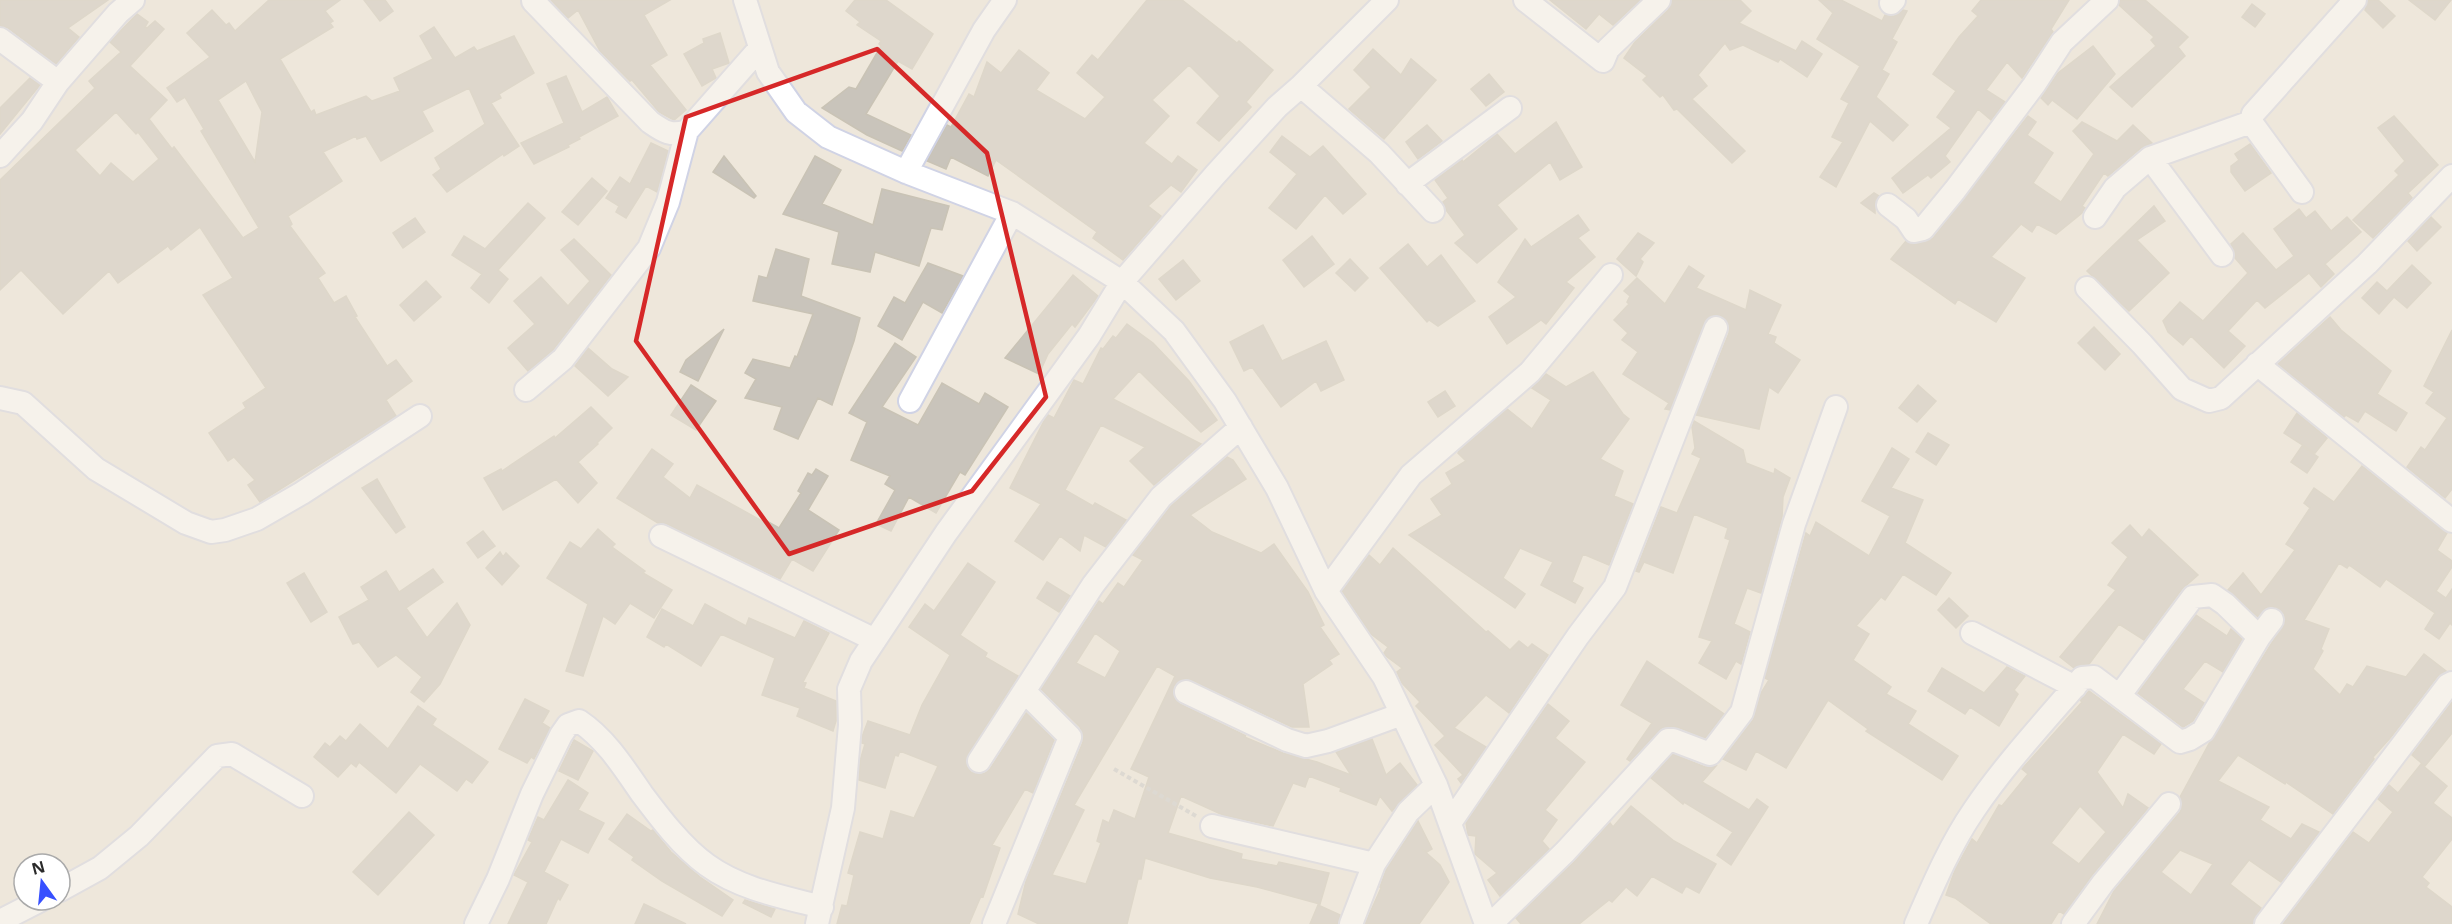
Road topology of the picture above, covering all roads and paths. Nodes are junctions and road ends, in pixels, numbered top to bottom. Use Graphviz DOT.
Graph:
graph roads {
  1 [pos="133,0"];
  2 [pos="745,0"];
  3 [pos="1005,0"];
  4 [pos="1387,0"];
  5 [pos="1525,0"];
  6 [pos="1659,0"];
  7 [pos="2107,0"];
  8 [pos="2355,0"];
  9 [pos="533,1"];
  10 [pos="0,39"];
  11 [pos="760,48"];
  12 [pos="58,82"];
  13 [pos="1301,86"];
  14 [pos="1510,108"];
  15 [pos="2252,122"];
  16 [pos="687,130"];
  17 [pos="0,156"];
  18 [pos="2150,158"];
  19 [pos="906,172"];
  20 [pos="2452,176"];
  21 [pos="1407,184"];
  22 [pos="2302,192"];
  23 [pos="1888,205"];
  24 [pos="1433,211"];
  25 [pos="1012,213"];
  26 [pos="2095,217"];
  27 [pos="2222,255"];
  28 [pos="1611,275"];
  29 [pos="1122,282"];
  30 [pos="2087,288"];
  31 [pos="1716,328"];
  32 [pos="2257,364"];
  33 [pos="526,390"];
  34 [pos="0,398"];
  35 [pos="910,400"];
  36 [pos="1836,407"];
  37 [pos="420,416"];
  38 [pos="1240,427"];
  39 [pos="2452,520"];
  40 [pos="662,536"];
  41 [pos="1326,591"];
  42 [pos="1972,633"];
  43 [pos="875,640"];
  44 [pos="2452,683"];
  45 [pos="2074,687"];
  46 [pos="1025,692"];
  47 [pos="1186,692"];
  48 [pos="2119,696"];
  49 [pos="1402,714"];
  50 [pos="979,761"];
  51 [pos="1114,769"];
  52 [pos="1436,785"];
  53 [pos="302,796"];
  54 [pos="2169,804"];
  55 [pos="1450,823"];
  56 [pos="1212,826"];
  57 [pos="1374,864"];
  58 [pos="72,883"];
  59 [pos="18,912"];
  60 [pos="820,916"];
  61 [pos="0,921"];
  62 [pos="476,924"];
  63 [pos="994,924"];
  64 [pos="1351,924"];
  65 [pos="1486,924"];
  66 [pos="1491,924"];
  67 [pos="1916,924"];
  68 [pos="2073,924"];
  69 [pos="2266,924"];
  1 -- 12 [label="street"];
  2 -- 11 [label="street"];
  3 -- 19 [label="street"];
  4 -- 13 [label="street"];
  5 -- 6 [label="street"];
  7 -- 23 [label="street"];
  8 -- 15 [label="street"];
  9 -- 16 [label="street"];
  10 -- 12 [label="street"];
  11 -- 16 [label="street"];
  11 -- 19 [label="street"];
  12 -- 17 [label="street"];
  13 -- 21 [label="street"];
  13 -- 29 [label="street"];
  14 -- 21 [label="street"];
  15 -- 18 [label="street"];
  15 -- 22 [label="street"];
  16 -- 33 [label="street"];
  18 -- 26 [label="street"];
  18 -- 27 [label="street"];
  19 -- 25 [label="street"];
  20 -- 32 [label="street"];
  21 -- 24 [label="street"];
  25 -- 29 [label="street"];
  25 -- 35 [label="street"];
  28 -- 41 [label="street"];
  29 -- 38 [label="street"];
  29 -- 43 [label="street"];
  30 -- 32 [label="street"];
  31 -- 55 [label="street"];
  32 -- 39 [label="street"];
  34 -- 37 [label="street"];
  36 -- 66 [label="street"];
  38 -- 41 [label="street"];
  38 -- 46 [label="street"];
  40 -- 43 [label="street"];
  41 -- 49 [label="street"];
  42 -- 45 [label="street"];
  43 -- 60 [label="street"];
  44 -- 69 [label="street"];
  45 -- 48 [label="street"];
  45 -- 67 [label="street"];
  46 -- 50 [label="street"];
  46 -- 63 [label="street"];
  47 -- 49 [label="street"];
  48 -- 48 [label="street"];
  49 -- 52 [label="street"];
  51 -- 56 [label="path"];
  52 -- 55 [label="street"];
  52 -- 57 [label="street"];
  53 -- 58 [label="street"];
  54 -- 68 [label="street"];
  55 -- 65 [label="street"];
  56 -- 57 [label="street"];
  57 -- 64 [label="street"];
  59 -- 61 [label="street"];
  60 -- 62 [label="street"];
}
